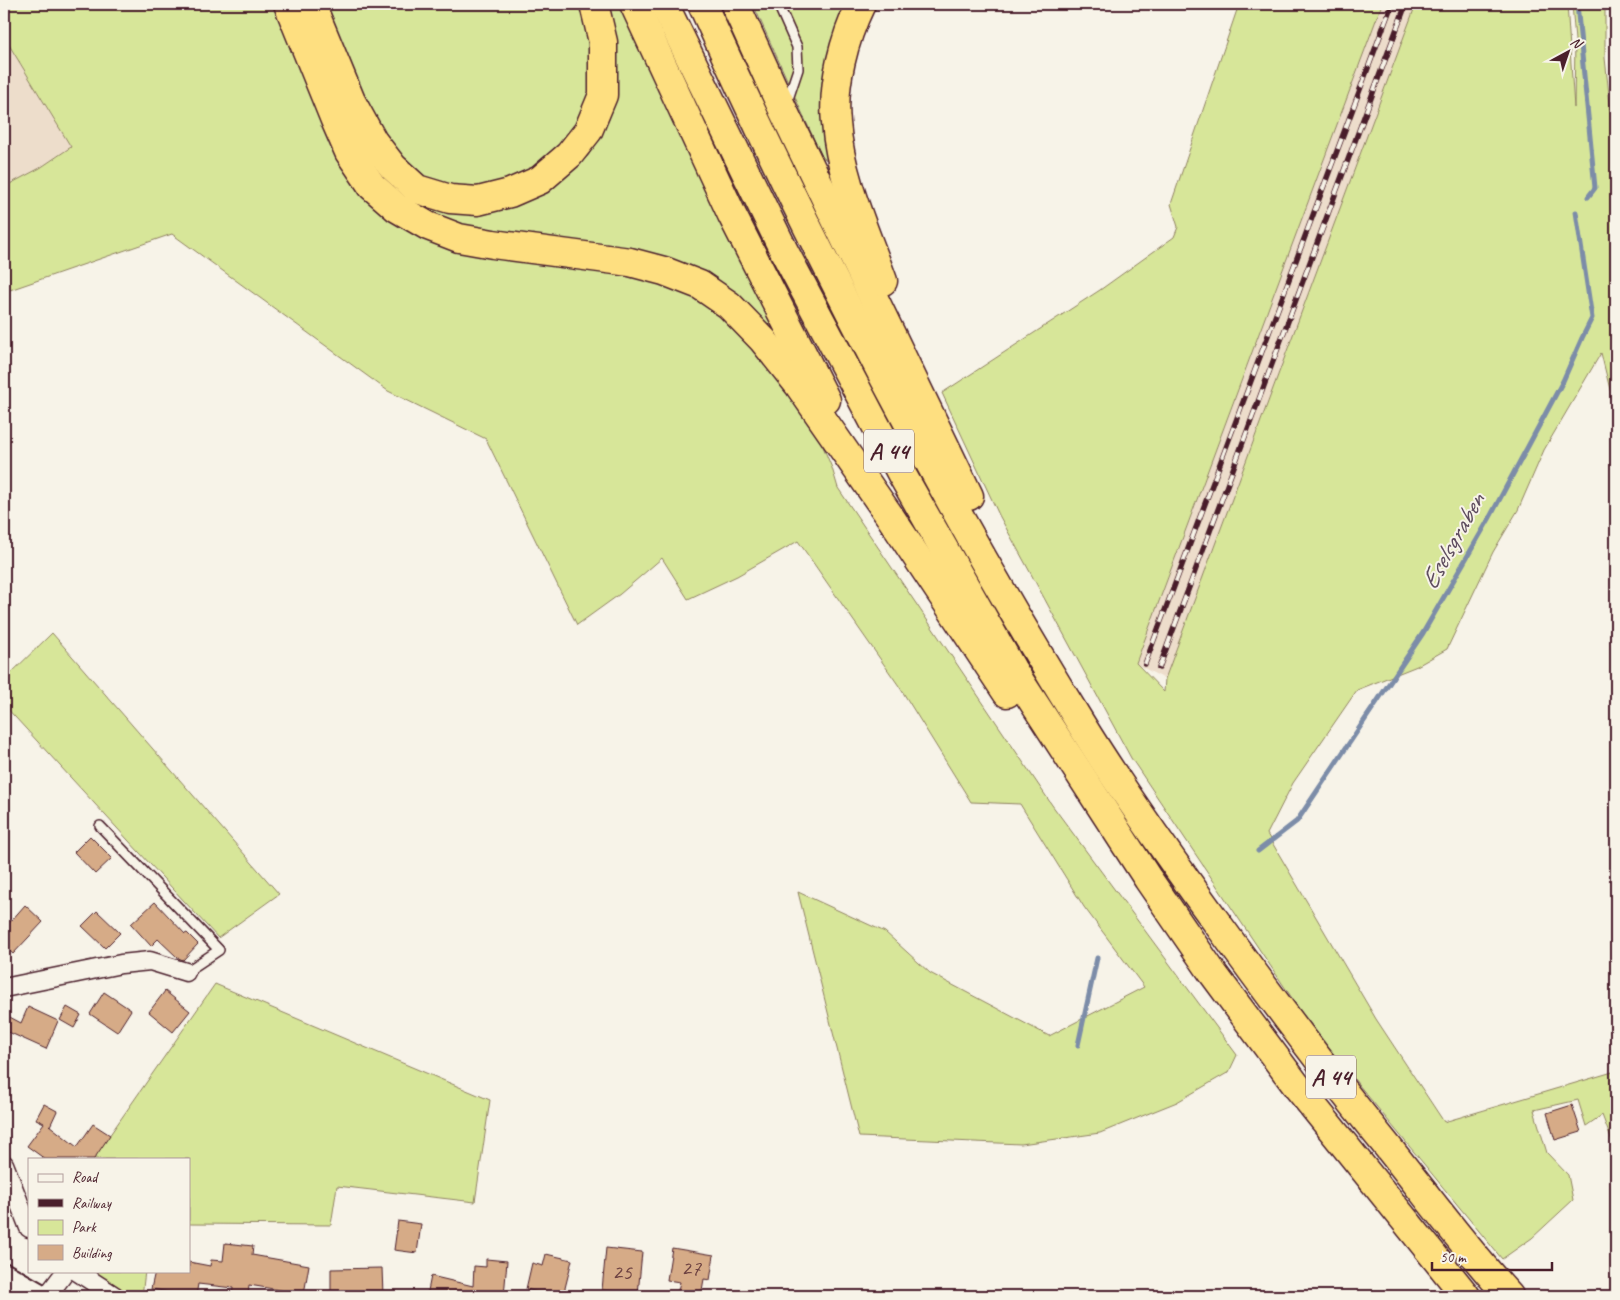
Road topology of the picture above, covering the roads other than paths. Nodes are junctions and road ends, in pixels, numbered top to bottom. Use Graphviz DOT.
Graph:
graph roads {
  1 [pos="288,4"];
  2 [pos="311,4"];
  3 [pos="594,4"];
  4 [pos="634,4"];
  5 [pos="664,4"];
  6 [pos="702,4"];
  7 [pos="735,4"];
  8 [pos="778,4"];
  9 [pos="860,4"];
  10 [pos="784,112"];
  11 [pos="922,399"];
  12 [pos="889,515"];
  13 [pos="100,826"];
  14 [pos="1171,859"];
  15 [pos="1148,878"];
  16 [pos="186,972"];
  17 [pos="4,988"];
  18 [pos="4,1164"];
  19 [pos="28,1225"];
  20 [pos="65,1272"];
  21 [pos="77,1272"];
  22 [pos="4,1276"];
  23 [pos="105,1294"];
  24 [pos="39,1296"];
  25 [pos="47,1296"];
  26 [pos="1466,1296"];
  27 [pos="1509,1296"];
  1 -- 12 [label="highway"];
  2 -- 3 [label="highway"];
  4 -- 12 [label="highway"];
  5 -- 15 [label="highway, A 44"];
  6 -- 14 [label="highway, A 44"];
  7 -- 10 [label="highway"];
  8 -- 10 [label="lane"];
  9 -- 11 [label="highway"];
  10 -- 11 [label="highway"];
  11 -- 14 [label="highway"];
  12 -- 15 [label="highway"];
  13 -- 16 [label="lane"];
  14 -- 27 [label="highway, A 44"];
  15 -- 26 [label="highway, A 44"];
  16 -- 17 [label="street"];
  18 -- 19 [label="street"];
  20 -- 25 [label="street"];
  21 -- 23 [label="street"];
  22 -- 24 [label="street"];
}
